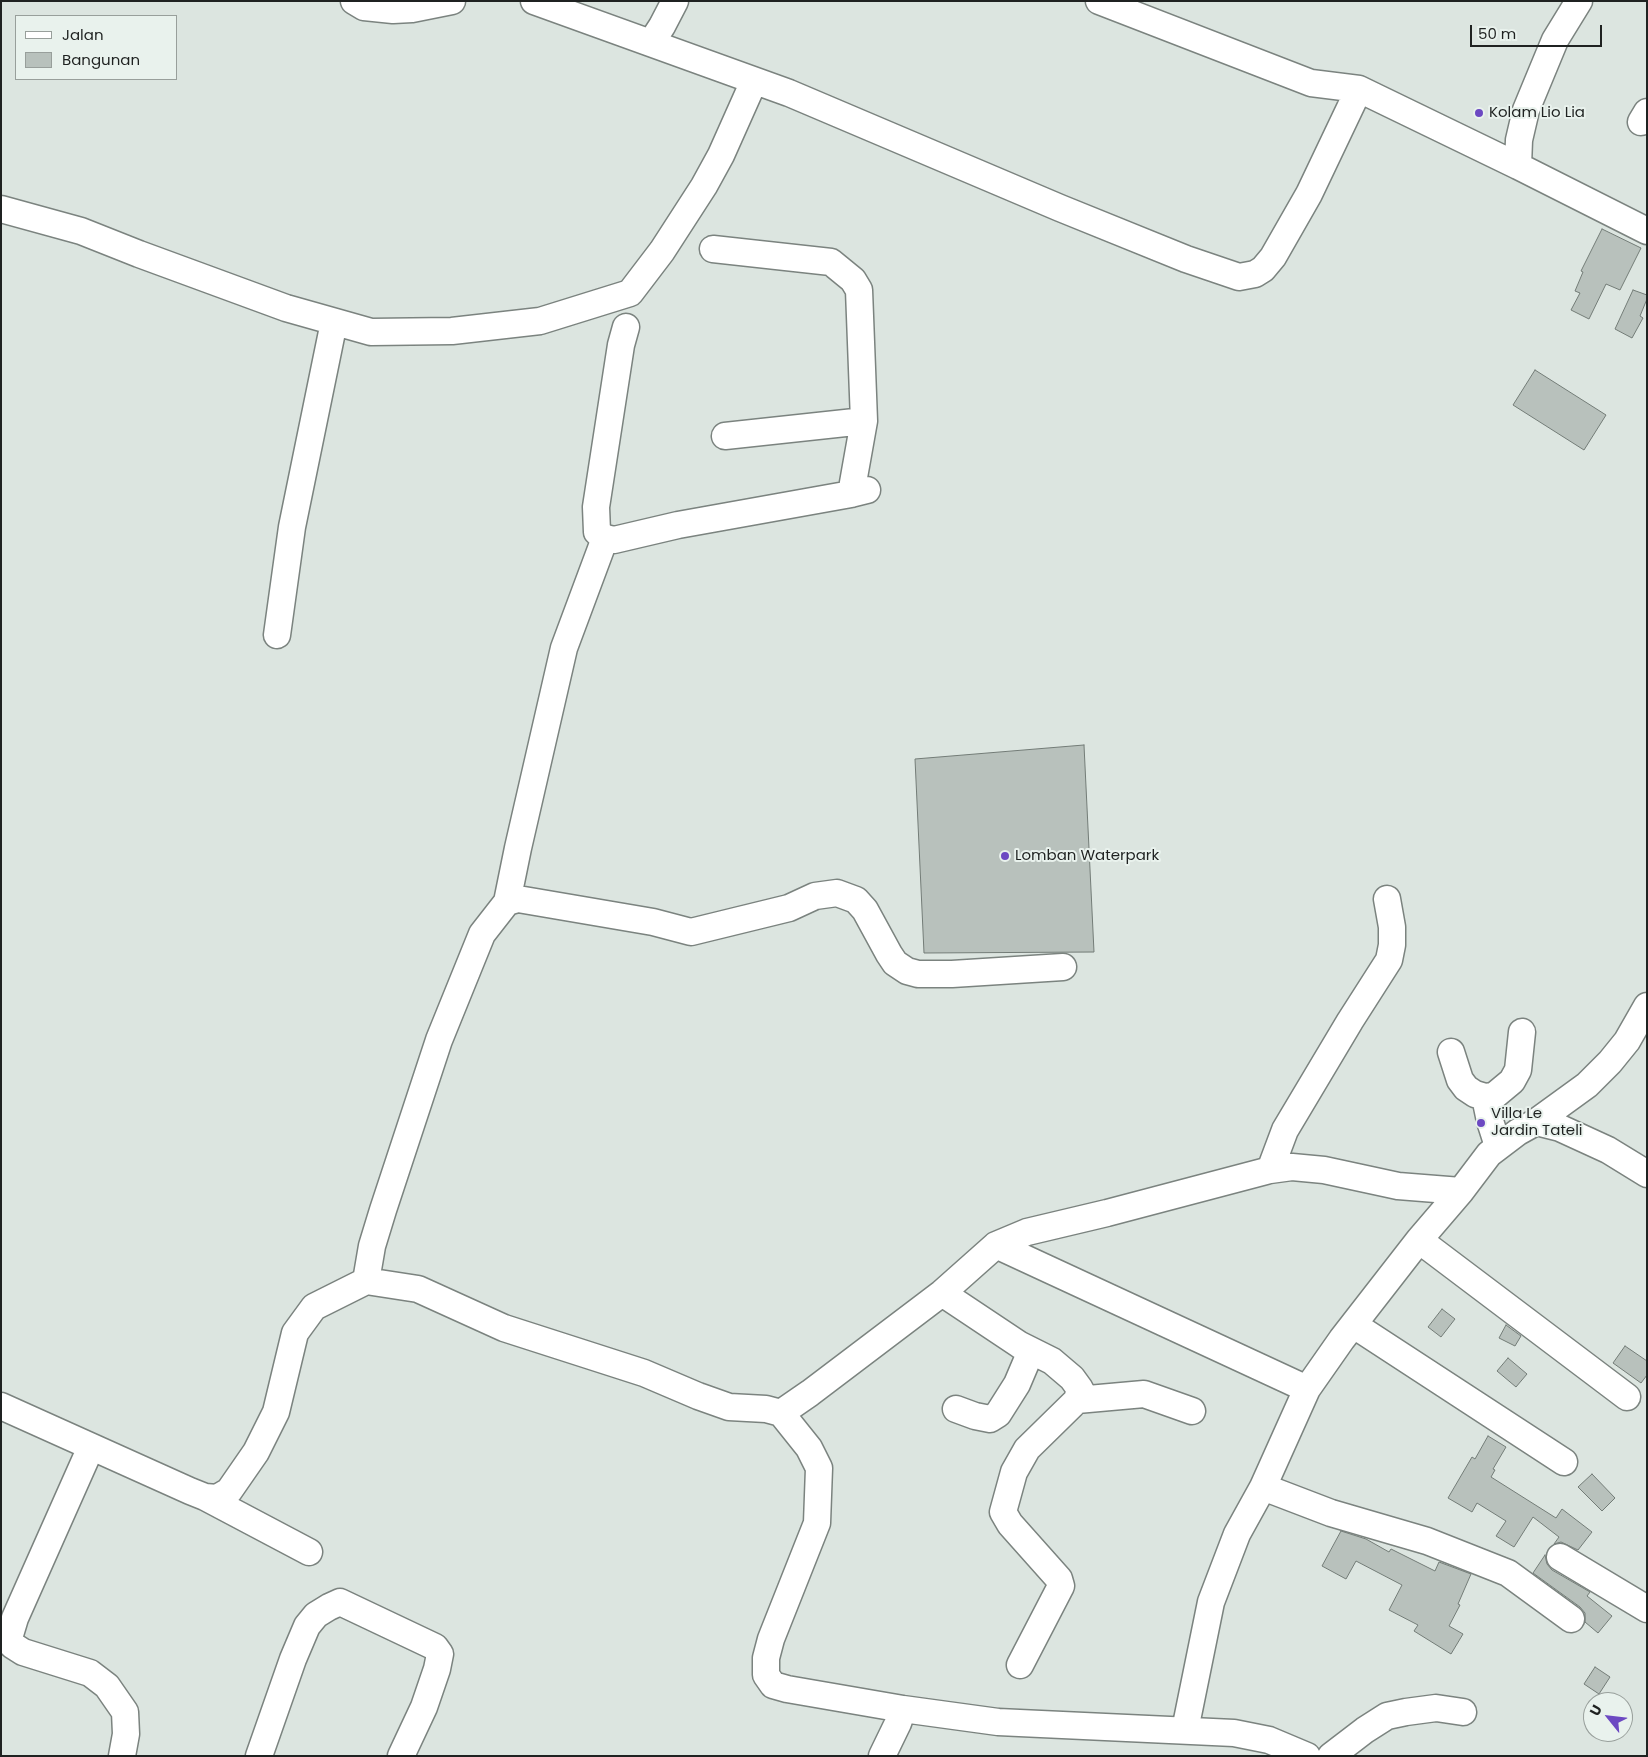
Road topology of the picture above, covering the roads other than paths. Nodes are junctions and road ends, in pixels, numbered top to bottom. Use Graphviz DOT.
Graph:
graph roads {
  1 [pos="354,1"];
  2 [pos="452,1"];
  3 [pos="534,1"];
  4 [pos="675,1"];
  5 [pos="1099,1"];
  6 [pos="1579,1"];
  7 [pos="651,43"];
  8 [pos="754,81"];
  9 [pos="1358,89"];
  10 [pos="1518,166"];
  11 [pos="1,209"];
  12 [pos="1647,231"];
  13 [pos="713,249"];
  14 [pos="334,322"];
  15 [pos="626,327"];
  16 [pos="864,421"];
  17 [pos="725,436"];
  18 [pos="605,538"];
  19 [pos="277,635"];
  20 [pos="1387,899"];
  21 [pos="507,902"];
  22 [pos="1063,967"];
  23 [pos="1647,1006"];
  24 [pos="1522,1032"];
  25 [pos="1451,1052"];
  26 [pos="1485,1097"];
  27 [pos="1536,1122"];
  28 [pos="1498,1146"];
  29 [pos="1270,1170"];
  30 [pos="1647,1174"];
  31 [pos="1461,1191"];
  32 [pos="1419,1240"];
  33 [pos="996,1245"];
  34 [pos="366,1281"];
  35 [pos="942,1293"];
  36 [pos="1354,1325"];
  37 [pos="1020,1345"];
  38 [pos="1307,1389"];
  39 [pos="1627,1397"];
  40 [pos="1078,1400"];
  41 [pos="1,1406"];
  42 [pos="956,1409"];
  43 [pos="1192,1411"];
  44 [pos="781,1413"];
  45 [pos="91,1447"];
  46 [pos="1564,1462"];
  47 [pos="1262,1487"];
  48 [pos="205,1497"];
  49 [pos="309,1552"];
  50 [pos="1560,1557"];
  51 [pos="1647,1609"];
  52 [pos="8,1616"];
  53 [pos="1571,1619"];
  54 [pos="1020,1664"];
  55 [pos="903,1709"];
  56 [pos="1463,1712"];
  57 [pos="1185,1730"];
  58 [pos="262,1755"];
  59 [pos="122,1756"];
  60 [pos="401,1756"];
  61 [pos="882,1756"];
  62 [pos="1307,1756"];
  63 [pos="1331,1756"];
  1 -- 2 [label="street"];
  3 -- 7 [label="street"];
  4 -- 7 [label="street"];
  5 -- 9 [label="street"];
  6 -- 10 [label="street"];
  7 -- 8 [label="street"];
  8 -- 9 [label="street"];
  8 -- 14 [label="street"];
  9 -- 10 [label="street"];
  10 -- 12 [label="street"];
  11 -- 14 [label="street"];
  13 -- 16 [label="street"];
  14 -- 19 [label="street"];
  15 -- 18 [label="street"];
  16 -- 17 [label="street"];
  16 -- 18 [label="street"];
  18 -- 21 [label="street"];
  20 -- 29 [label="street"];
  21 -- 22 [label="street"];
  21 -- 34 [label="street"];
  23 -- 27 [label="street"];
  24 -- 26 [label="street"];
  25 -- 26 [label="street"];
  26 -- 28 [label="street"];
  27 -- 28 [label="street"];
  27 -- 30 [label="street"];
  28 -- 31 [label="street"];
  29 -- 31 [label="street"];
  29 -- 33 [label="street"];
  31 -- 32 [label="street"];
  32 -- 36 [label="street"];
  32 -- 39 [label="street"];
  33 -- 35 [label="street"];
  33 -- 38 [label="street"];
  34 -- 44 [label="street"];
  34 -- 48 [label="street"];
  35 -- 37 [label="street"];
  35 -- 44 [label="street"];
  36 -- 38 [label="street"];
  36 -- 46 [label="street"];
  37 -- 40 [label="street"];
  37 -- 42 [label="street"];
  38 -- 47 [label="street"];
  40 -- 43 [label="street"];
  40 -- 54 [label="street"];
  41 -- 45 [label="street"];
  44 -- 55 [label="street"];
  45 -- 48 [label="street"];
  45 -- 52 [label="street"];
  47 -- 53 [label="street"];
  47 -- 57 [label="street"];
  48 -- 49 [label="street"];
  50 -- 51 [label="street"];
  52 -- 59 [label="street"];
  55 -- 57 [label="street"];
  55 -- 61 [label="street"];
  56 -- 63 [label="street"];
  57 -- 62 [label="street"];
  58 -- 60 [label="street"];
}
